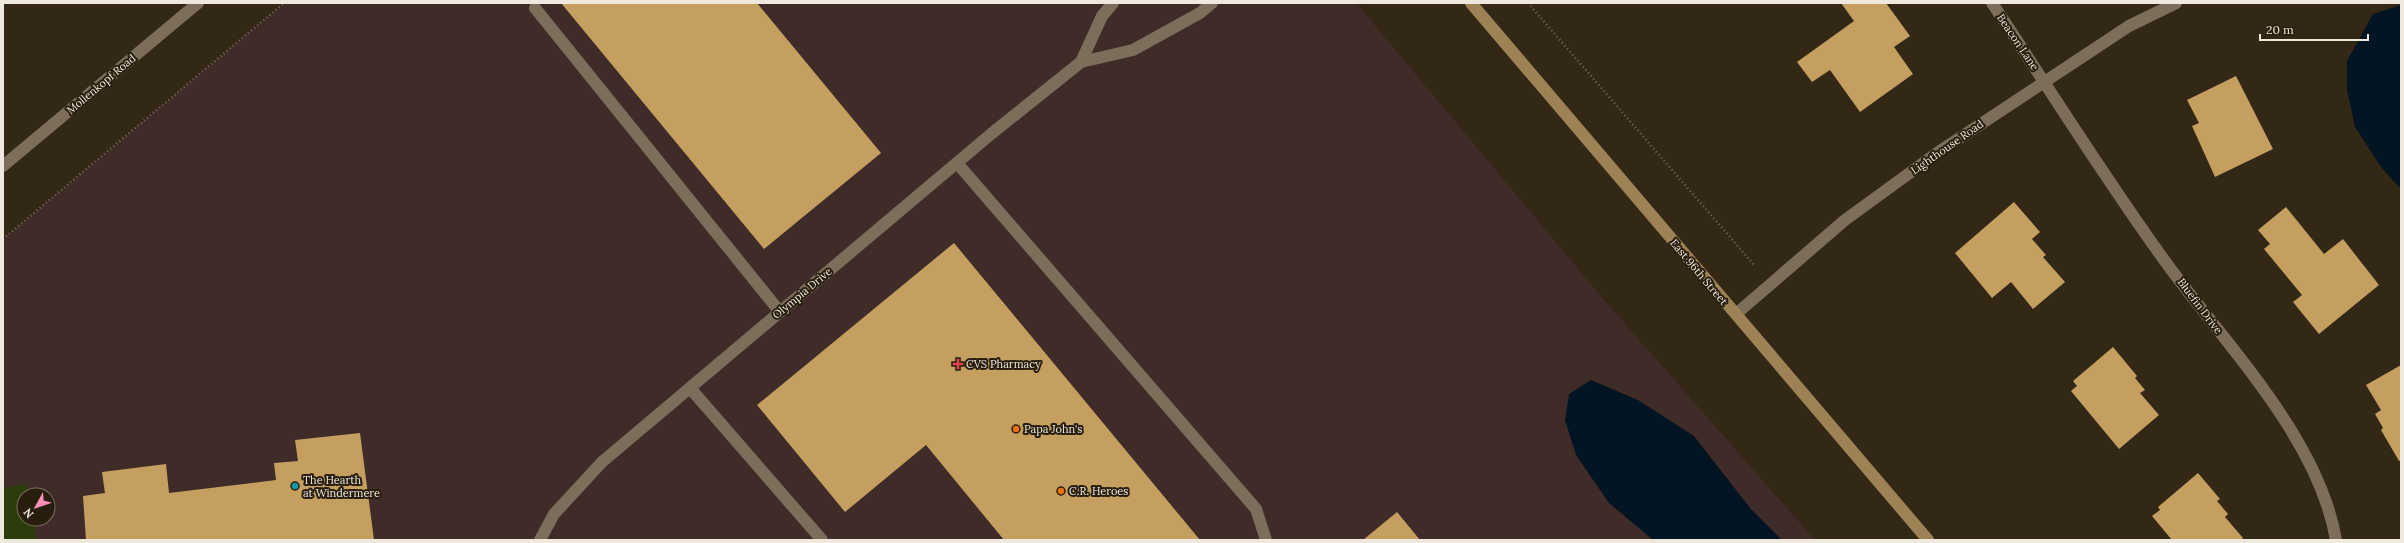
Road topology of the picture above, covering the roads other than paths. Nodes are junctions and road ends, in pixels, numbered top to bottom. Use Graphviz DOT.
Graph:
graph roads {
  1 [pos="198,3"];
  2 [pos="1113,3"];
  3 [pos="1212,3"];
  4 [pos="1471,3"];
  5 [pos="1992,3"];
  6 [pos="2176,3"];
  7 [pos="535,8"];
  8 [pos="1081,62"];
  9 [pos="2044,81"];
  10 [pos="957,163"];
  11 [pos="3,166"];
  12 [pos="780,312"];
  13 [pos="1736,314"];
  14 [pos="690,388"];
  15 [pos="540,540"];
  16 [pos="822,540"];
  17 [pos="1266,540"];
  18 [pos="1928,540"];
  19 [pos="2336,540"];
  1 -- 11 [label="street, Mollenkopf Road"];
  2 -- 8 [label="street, Olympia Drive"];
  3 -- 8 [label="street, Olympia Drive"];
  4 -- 13 [label="main road, East 96th Street"];
  5 -- 9 [label="street, Beacon Lane"];
  6 -- 9 [label="street, Lighthouse Road"];
  7 -- 12 [label="street"];
  8 -- 10 [label="street, Olympia Drive"];
  9 -- 13 [label="street, Lighthouse Road"];
  9 -- 19 [label="street, Bluefin Drive"];
  10 -- 12 [label="street, Olympia Drive"];
  10 -- 17 [label="street"];
  12 -- 14 [label="street, Olympia Drive"];
  13 -- 18 [label="main road, East 96th Street"];
  14 -- 15 [label="street, Olympia Drive"];
  14 -- 16 [label="street"];
}
